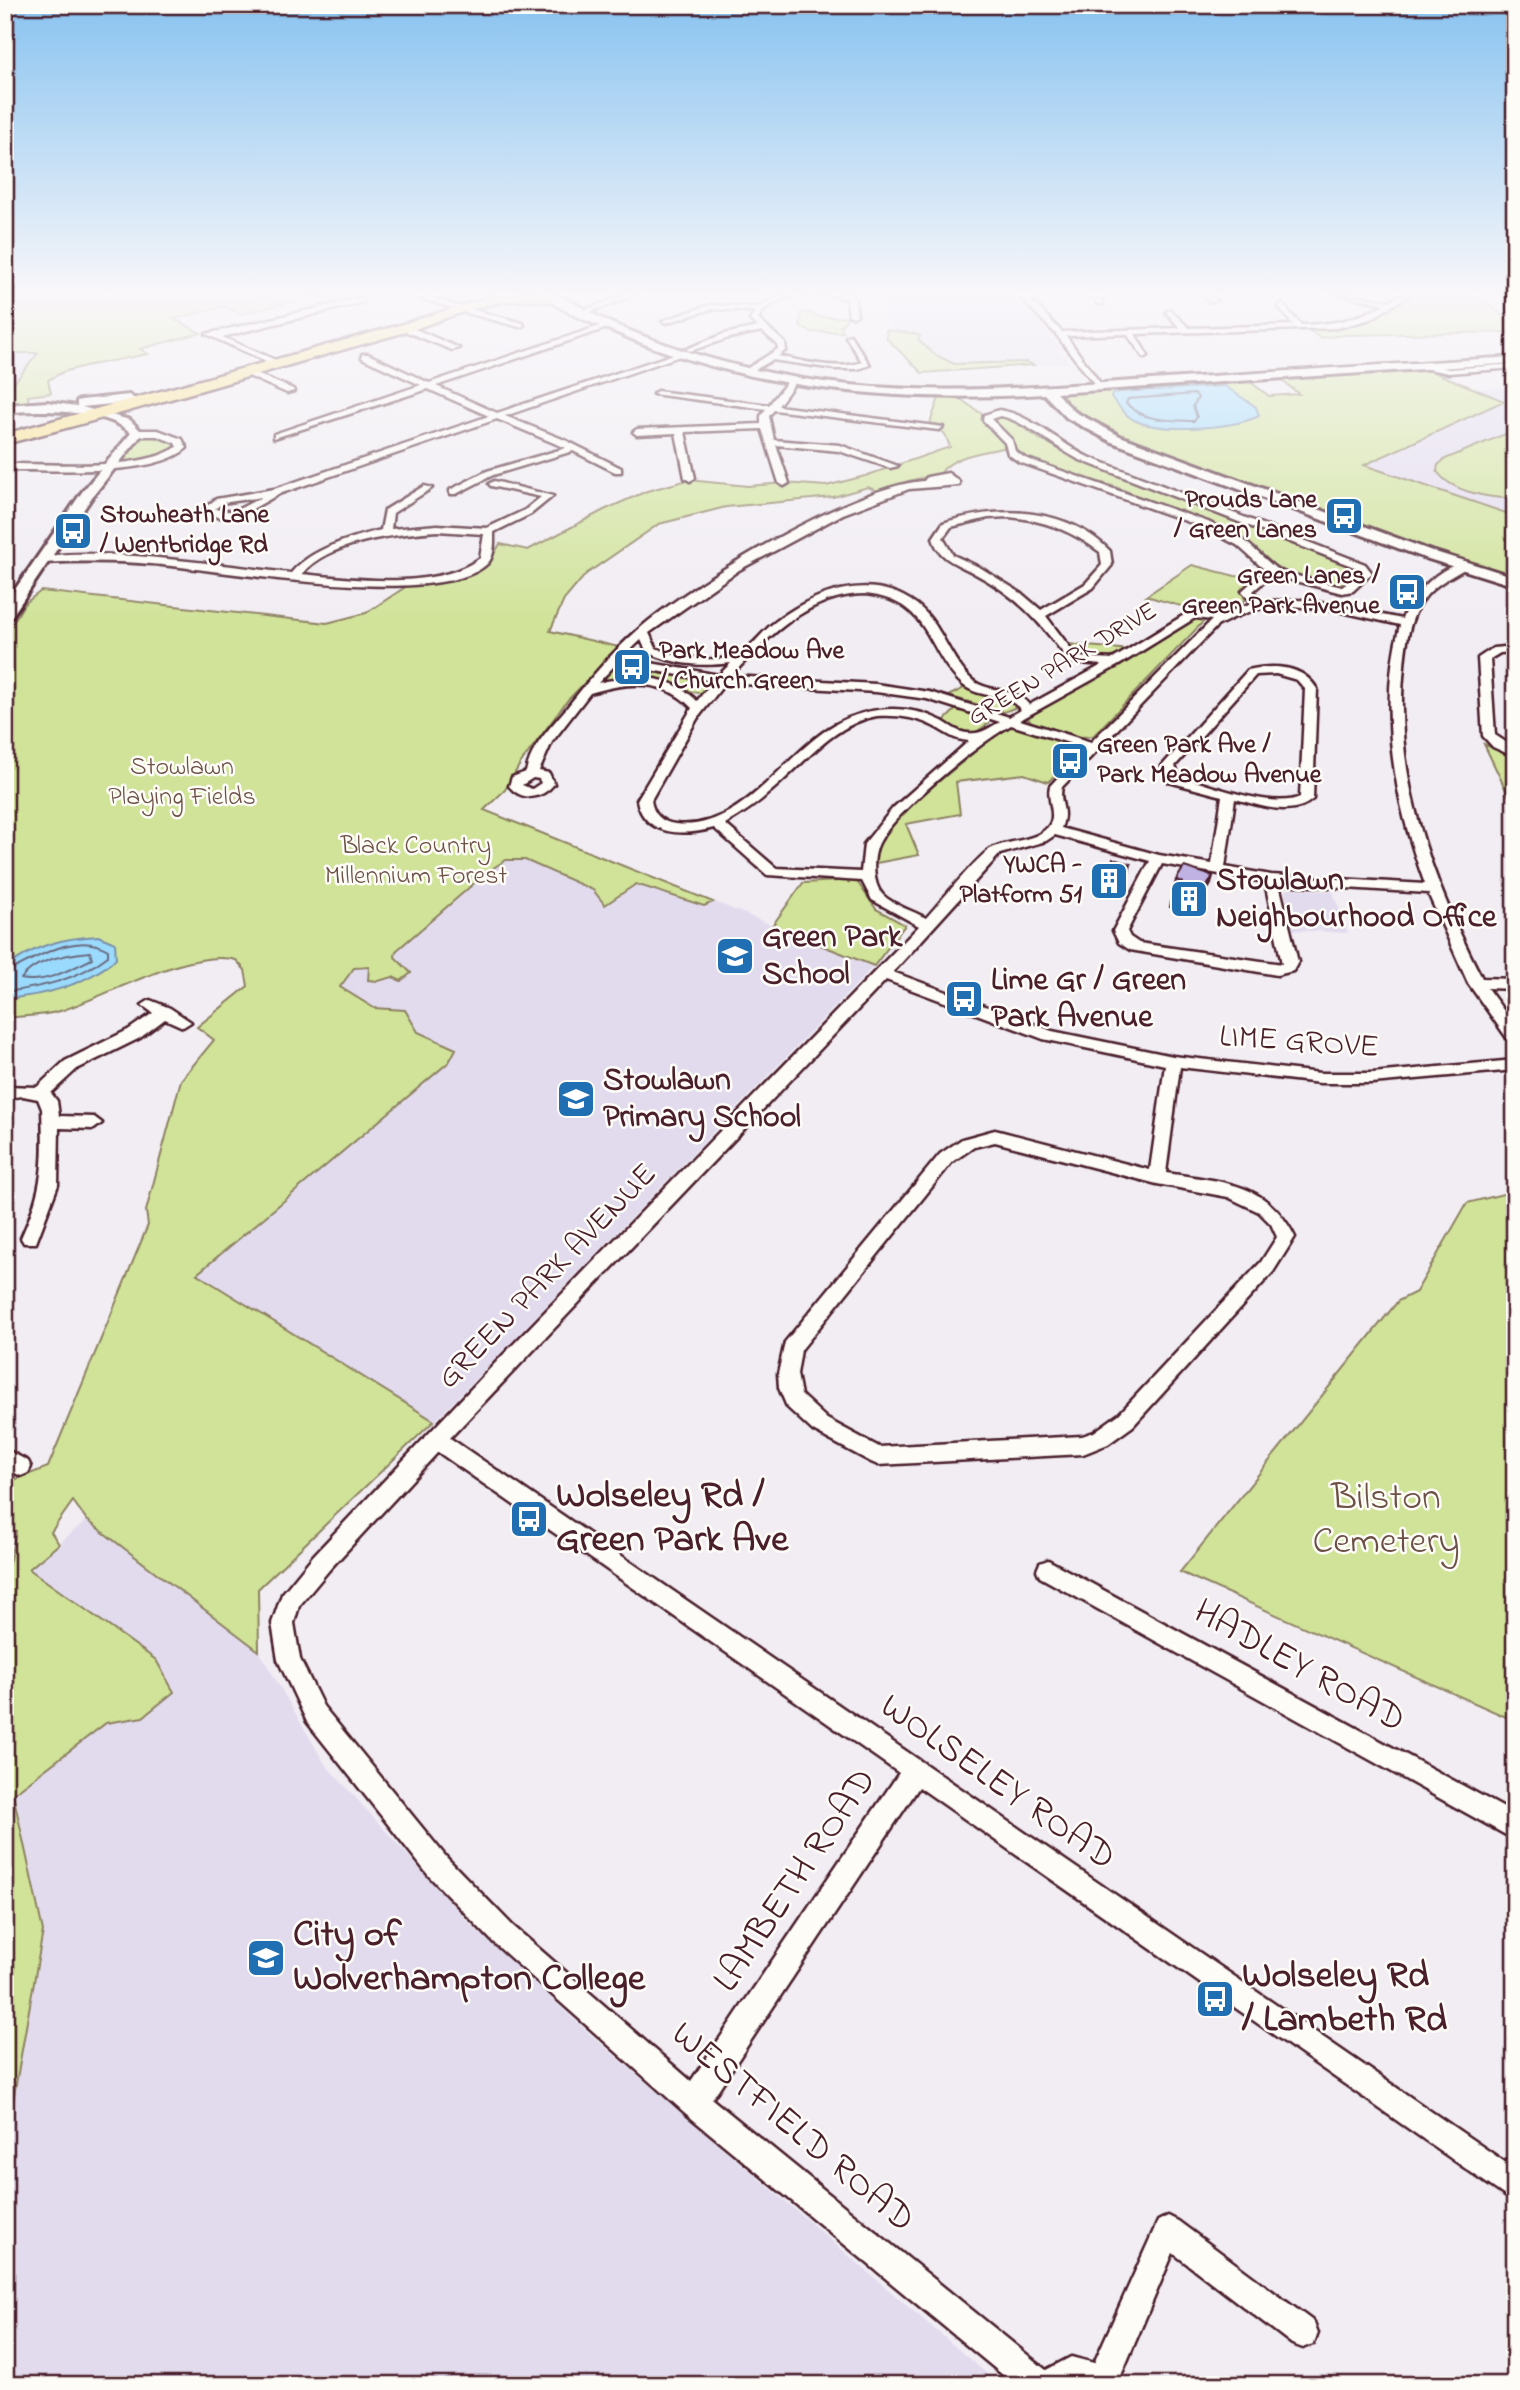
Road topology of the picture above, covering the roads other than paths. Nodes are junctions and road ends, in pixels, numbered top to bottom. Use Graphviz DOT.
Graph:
graph roads {
  1 [pos="110,404"];
  2 [pos="116,404"];
  3 [pos="125,404"];
  4 [pos="144,404"];
  5 [pos="377,404"];
  6 [pos="468,404"];
  7 [pos="535,404"];
  8 [pos="740,404"];
  9 [pos="773,404"];
  10 [pos="1059,404"];
  11 [pos="770,407"];
  12 [pos="5,409"];
  13 [pos="91,412"];
  14 [pos="496,417"];
  15 [pos="51,418"];
  16 [pos="114,422"];
  17 [pos="765,426"];
  18 [pos="939,427"];
  19 [pos="680,431"];
  20 [pos="638,432"];
  21 [pos="278,436"];
  22 [pos="5,437"];
  23 [pos="133,437"];
  24 [pos="771,442"];
  25 [pos="574,448"];
  26 [pos="110,466"];
  27 [pos="893,466"];
  28 [pos="5,467"];
  29 [pos="618,470"];
  30 [pos="678,473"];
  31 [pos="784,482"];
  32 [pos="928,482"];
  33 [pos="494,484"];
  34 [pos="427,488"];
  35 [pos="276,492"];
  36 [pos="453,492"];
  37 [pos="489,531"];
  38 [pos="386,532"];
  39 [pos="44,560"];
  40 [pos="1462,566"];
  41 [pos="1271,570"];
  42 [pos="293,578"];
  43 [pos="1515,582"];
  44 [pos="1259,604"];
  45 [pos="1040,615"];
  46 [pos="5,616"];
  47 [pos="1220,618"];
  48 [pos="1405,623"];
  49 [pos="643,631"];
  50 [pos="1515,649"];
  51 [pos="744,657"];
  52 [pos="611,660"];
  53 [pos="1074,660"];
  54 [pos="1115,663"];
  55 [pos="721,679"];
  56 [pos="1078,683"];
  57 [pos="585,691"];
  58 [pos="1058,694"];
  59 [pos="1015,698"];
  60 [pos="698,708"];
  61 [pos="1027,710"];
  62 [pos="1010,720"];
  63 [pos="953,735"];
  64 [pos="981,737"];
  65 [pos="1094,747"];
  66 [pos="1515,753"];
  67 [pos="959,757"];
  68 [pos="532,774"];
  69 [pos="1229,794"];
  70 [pos="718,825"];
  71 [pos="1053,830"];
  72 [pos="1158,859"];
  73 [pos="1218,871"];
  74 [pos="867,877"];
  75 [pos="1271,880"];
  76 [pos="1434,889"];
  77 [pos="927,925"];
  78 [pos="883,974"];
  79 [pos="1476,983"];
  80 [pos="1515,984"];
  81 [pos="183,1022"];
  82 [pos="1515,1037"];
  83 [pos="1173,1061"];
  84 [pos="1515,1065"];
  85 [pos="5,1092"];
  86 [pos="39,1094"];
  87 [pos="53,1122"];
  88 [pos="94,1123"];
  89 [pos="1157,1178"];
  90 [pos="30,1238"];
  91 [pos="437,1440"];
  92 [pos="1048,1570"];
  93 [pos="283,1623"];
  94 [pos="915,1771"];
  95 [pos="1515,1828"];
  96 [pos="695,2102"];
  97 [pos="1515,2186"];
  98 [pos="1303,2333"];
  99 [pos="1102,2384"];
  100 [pos="1040,2385"];
  101 [pos="1053,2385"];
  1 -- 15 [label="street"];
  2 -- 13 [label="highway"];
  3 -- 13 [label="highway"];
  4 -- 16 [label="street"];
  5 -- 21 [label="street"];
  6 -- 14 [label="street"];
  7 -- 14 [label="street"];
  8 -- 11 [label="street"];
  9 -- 11 [label="street"];
  10 -- 40 [label="street"];
  11 -- 17 [label="street"];
  11 -- 18 [label="street"];
  12 -- 15 [label="street"];
  13 -- 15 [label="highway"];
  13 -- 16 [label="street"];
  14 -- 25 [label="street"];
  14 -- 35 [label="street"];
  15 -- 16 [label="street"];
  15 -- 22 [label="highway"];
  16 -- 23 [label="street"];
  17 -- 19 [label="street"];
  17 -- 24 [label="street"];
  19 -- 20 [label="street"];
  19 -- 30 [label="street"];
  23 -- 26 [label="street"];
  23 -- 26 [label="street"];
  24 -- 27 [label="street"];
  24 -- 31 [label="street"];
  25 -- 29 [label="street"];
  25 -- 36 [label="street"];
  26 -- 28 [label="street"];
  26 -- 39 [label="street"];
  32 -- 49 [label="street"];
  33 -- 37 [label="street"];
  34 -- 38 [label="street"];
  35 -- 35 [label="street"];
  37 -- 38 [label="street"];
  37 -- 42 [label="street"];
  38 -- 42 [label="street"];
  39 -- 42 [label="street"];
  39 -- 46 [label="street"];
  40 -- 43 [label="street"];
  40 -- 48 [label="street"];
  41 -- 41 [label="street"];
  41 -- 44 [label="street"];
  44 -- 47 [label="street"];
  44 -- 48 [label="street"];
  45 -- 45 [label="street"];
  45 -- 53 [label="street"];
  47 -- 54 [label="street, GREEN PARK DRIVE"];
  47 -- 65 [label="street"];
  48 -- 76 [label="street"];
  49 -- 51 [label="street"];
  49 -- 52 [label="street"];
  50 -- 66 [label="street"];
  51 -- 55 [label="street"];
  51 -- 59 [label="street"];
  52 -- 55 [label="street"];
  52 -- 57 [label="street"];
  53 -- 54 [label="street"];
  53 -- 56 [label="street"];
  54 -- 56 [label="street, GREEN PARK DRIVE"];
  55 -- 60 [label="street"];
  55 -- 62 [label="street"];
  56 -- 58 [label="street, GREEN PARK DRIVE"];
  57 -- 60 [label="street"];
  57 -- 68 [label="street"];
  58 -- 59 [label="street"];
  58 -- 61 [label="street, GREEN PARK DRIVE"];
  59 -- 61 [label="street"];
  60 -- 70 [label="street"];
  61 -- 62 [label="street, GREEN PARK DRIVE"];
  62 -- 64 [label="street, GREEN PARK DRIVE"];
  62 -- 65 [label="street"];
  63 -- 64 [label="street"];
  63 -- 67 [label="street"];
  63 -- 70 [label="street"];
  64 -- 67 [label="street, GREEN PARK DRIVE"];
  65 -- 71 [label="street"];
  67 -- 74 [label="street, GREEN PARK DRIVE"];
  69 -- 69 [label="street"];
  69 -- 73 [label="street"];
  70 -- 74 [label="street"];
  71 -- 72 [label="street"];
  71 -- 77 [label="street, GREEN PARK AVENUE"];
  72 -- 73 [label="street"];
  72 -- 75 [label="street"];
  73 -- 75 [label="street"];
  74 -- 77 [label="street"];
  75 -- 76 [label="street"];
  76 -- 79 [label="street"];
  77 -- 78 [label="street, GREEN PARK AVENUE"];
  78 -- 83 [label="street, LIME GROVE"];
  78 -- 91 [label="street, GREEN PARK AVENUE"];
  79 -- 80 [label="street"];
  79 -- 82 [label="street"];
  81 -- 86 [label="street"];
  83 -- 84 [label="street, LIME GROVE"];
  83 -- 89 [label="street"];
  85 -- 86 [label="street"];
  86 -- 87 [label="street"];
  87 -- 88 [label="street"];
  87 -- 90 [label="street"];
  89 -- 89 [label="street"];
  91 -- 93 [label="street, GREEN PARK AVENUE"];
  91 -- 94 [label="street, WOLSELEY ROAD"];
  92 -- 95 [label="street, HADLEY ROAD"];
  93 -- 96 [label="street, WESTFIELD ROAD"];
  94 -- 96 [label="street, LAMBETH ROAD"];
  94 -- 97 [label="street, WOLSELEY ROAD"];
  96 -- 100 [label="street, WESTFIELD ROAD"];
  98 -- 99 [label="street"];
  99 -- 101 [label="street"];
}
